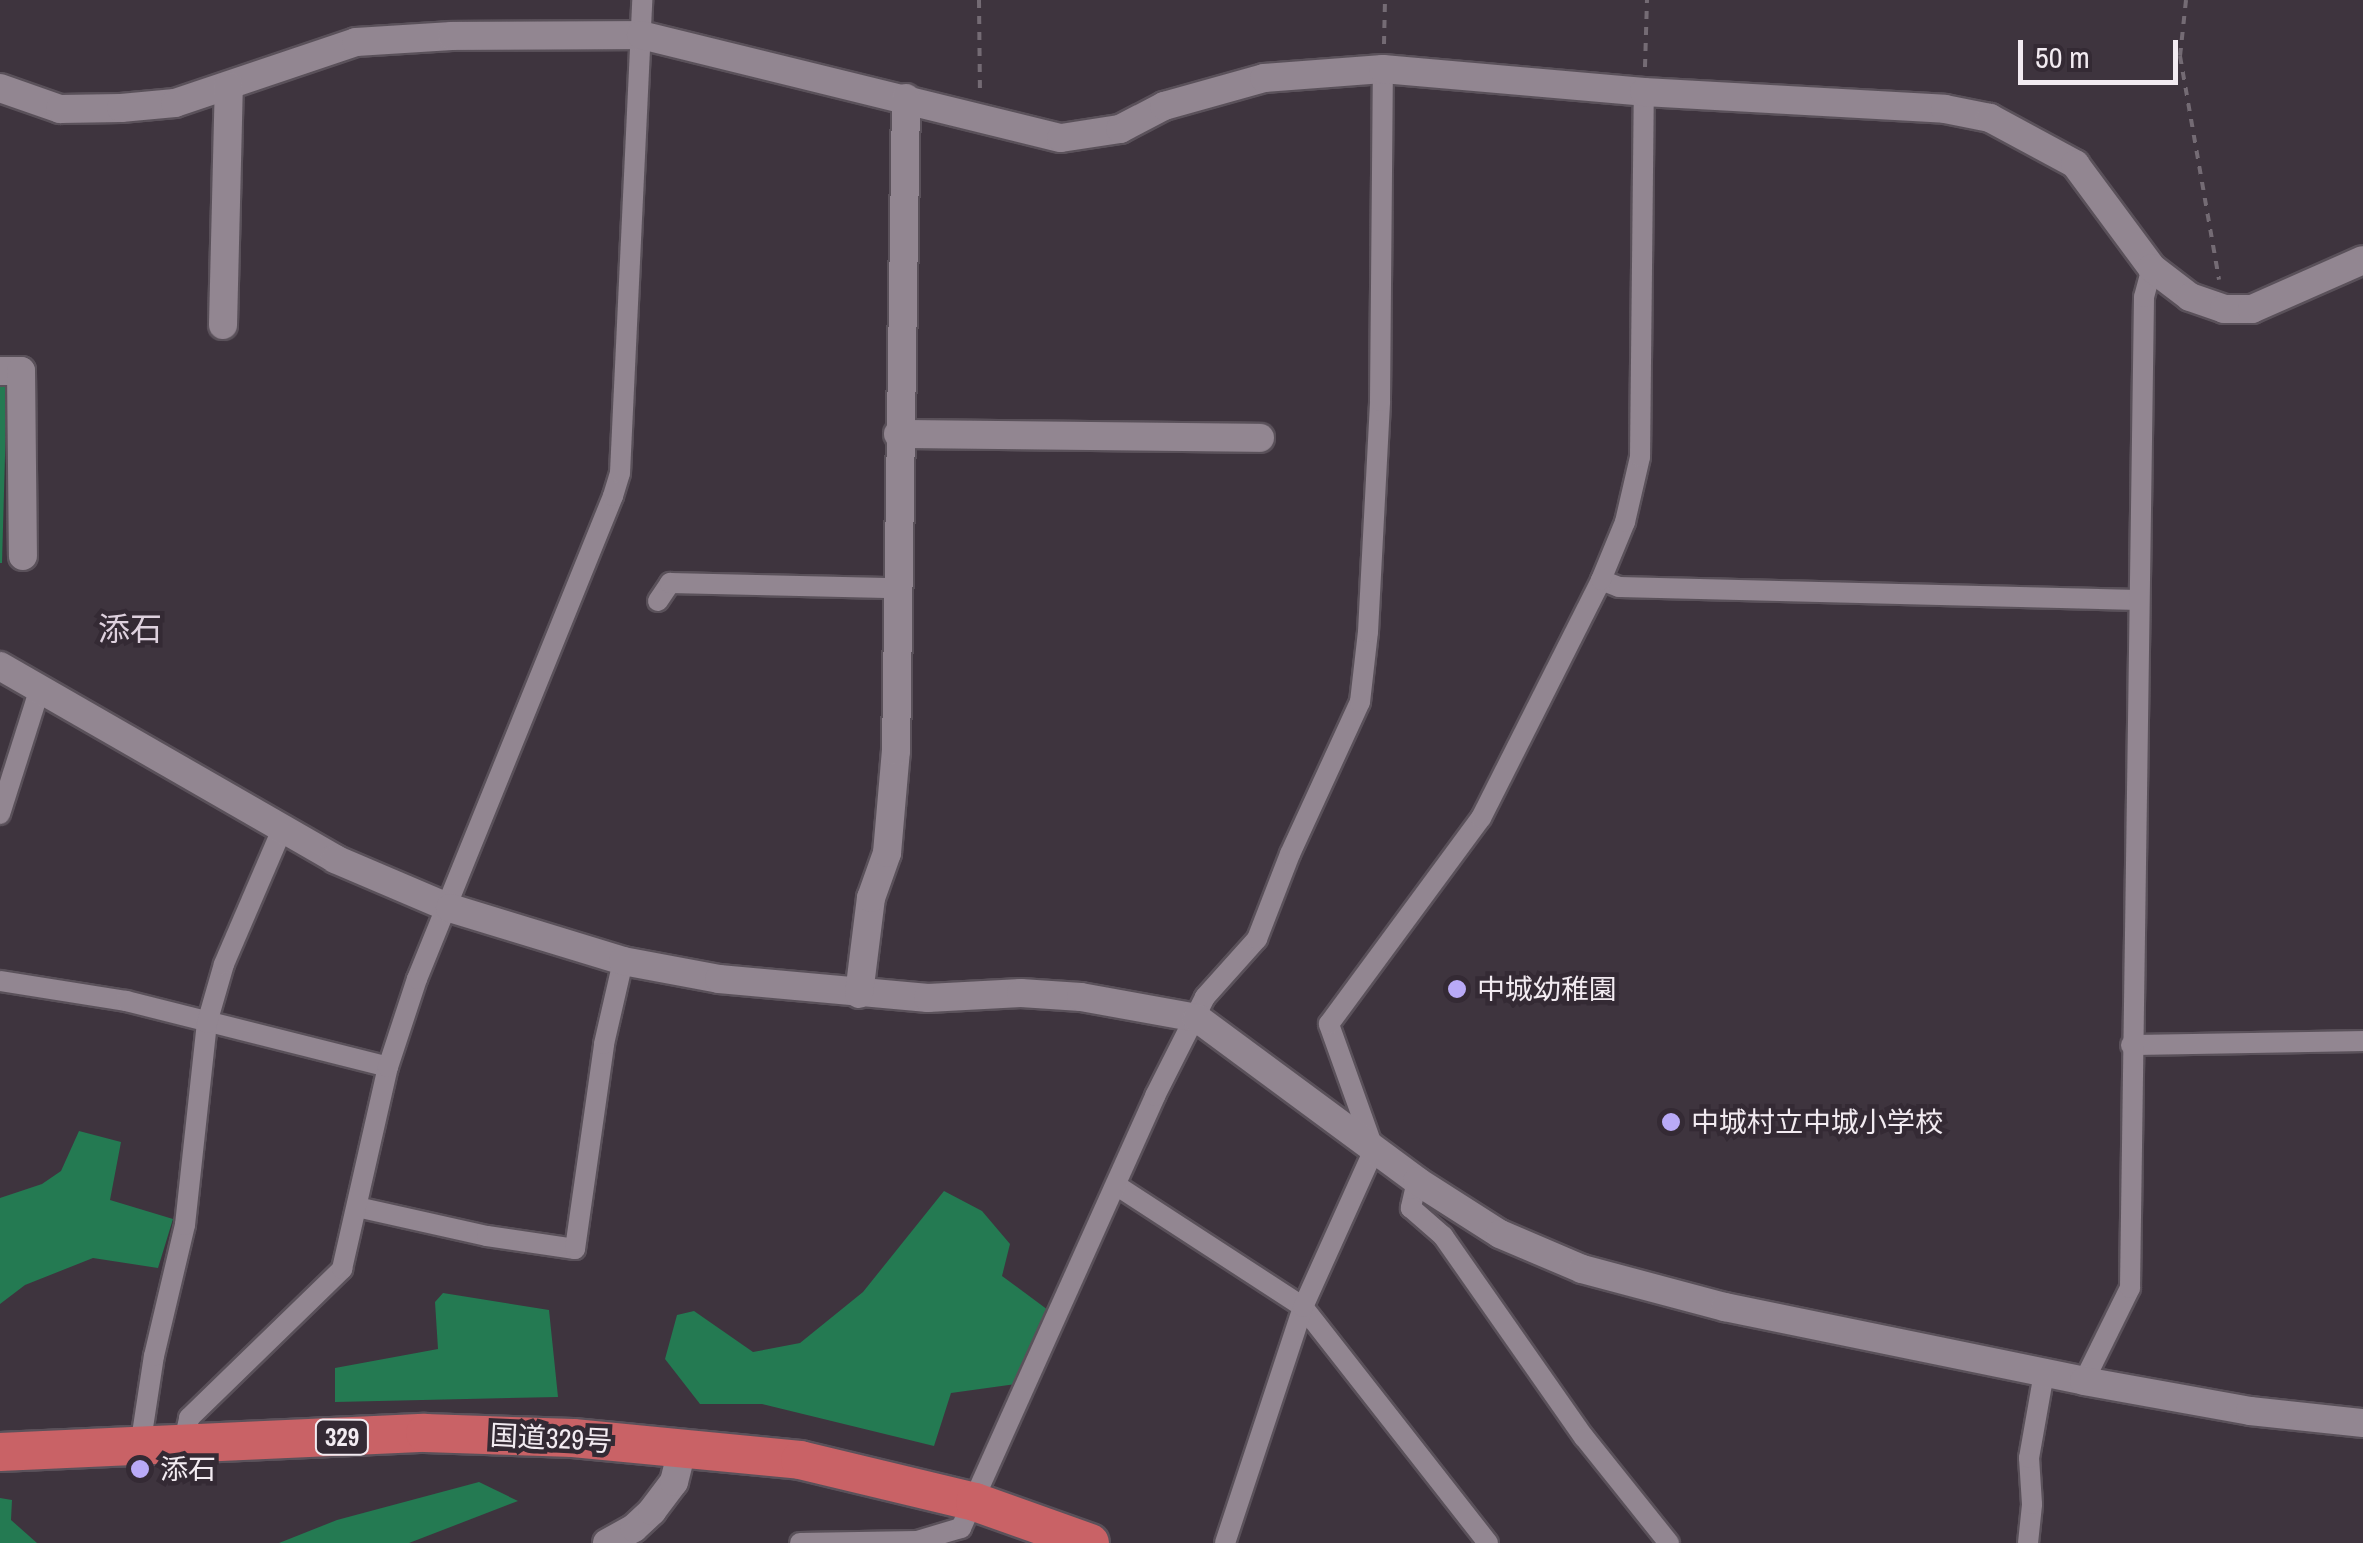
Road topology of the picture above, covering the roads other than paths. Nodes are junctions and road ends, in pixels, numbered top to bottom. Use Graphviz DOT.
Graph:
graph roads {
  1 [pos="642,0"];
  2 [pos="641,34"];
  3 [pos="1383,69"];
  4 [pos="229,86"];
  5 [pos="0,88"];
  6 [pos="1644,92"];
  7 [pos="906,98"];
  8 [pos="2363,260"];
  9 [pos="2152,268"];
  10 [pos="223,325"];
  11 [pos="0,371"];
  12 [pos="898,434"];
  13 [pos="1260,438"];
  14 [pos="22,556"];
  15 [pos="1602,580"];
  16 [pos="897,588"];
  17 [pos="2138,600"];
  18 [pos="658,601"];
  19 [pos="0,666"];
  20 [pos="40,688"];
  21 [pos="0,814"];
  22 [pos="284,827"];
  23 [pos="450,908"];
  24 [pos="623,961"];
  25 [pos="0,981"];
  26 [pos="859,994"];
  27 [pos="1197,1018"];
  28 [pos="207,1022"];
  29 [pos="2363,1042"];
  30 [pos="2131,1045"];
  31 [pos="388,1067"];
  32 [pos="1374,1150"];
  33 [pos="1417,1181"];
  34 [pos="1116,1185"];
  35 [pos="357,1207"];
  36 [pos="1303,1307"];
  37 [pos="2044,1373"];
  38 [pos="2084,1381"];
  39 [pos="2363,1423"];
  40 [pos="184,1444"];
  41 [pos="140,1446"];
  42 [pos="683,1448"];
  43 [pos="0,1452"];
  44 [pos="975,1502"];
  45 [pos="607,1543"];
  46 [pos="800,1543"];
  47 [pos="1090,1543"];
  48 [pos="1225,1543"];
  49 [pos="1488,1543"];
  50 [pos="1669,1543"];
  51 [pos="2028,1543"];
  1 -- 2 [label="street"];
  2 -- 4 [label="street"];
  2 -- 7 [label="street"];
  2 -- 23 [label="street"];
  3 -- 6 [label="street"];
  3 -- 7 [label="street"];
  3 -- 27 [label="street"];
  4 -- 5 [label="street"];
  4 -- 10 [label="street"];
  6 -- 9 [label="street"];
  6 -- 15 [label="street"];
  7 -- 12 [label="street"];
  8 -- 9 [label="street"];
  9 -- 17 [label="street"];
  11 -- 14 [label="street"];
  12 -- 13 [label="street"];
  12 -- 16 [label="street"];
  15 -- 17 [label="street"];
  15 -- 32 [label="street"];
  16 -- 18 [label="street"];
  16 -- 26 [label="street"];
  17 -- 30 [label="street"];
  19 -- 20 [label="street"];
  20 -- 21 [label="street"];
  20 -- 22 [label="street"];
  22 -- 23 [label="street"];
  22 -- 28 [label="street"];
  23 -- 24 [label="street"];
  23 -- 31 [label="street"];
  24 -- 26 [label="street"];
  24 -- 35 [label="street"];
  25 -- 28 [label="street"];
  26 -- 27 [label="street"];
  27 -- 32 [label="street"];
  27 -- 34 [label="street"];
  28 -- 31 [label="street"];
  28 -- 41 [label="street"];
  29 -- 30 [label="street"];
  30 -- 38 [label="street"];
  31 -- 35 [label="street"];
  32 -- 33 [label="street"];
  32 -- 36 [label="street"];
  33 -- 37 [label="street"];
  33 -- 50 [label="street"];
  34 -- 36 [label="street"];
  34 -- 44 [label="street"];
  35 -- 40 [label="street"];
  36 -- 48 [label="street"];
  36 -- 49 [label="street"];
  37 -- 38 [label="street"];
  37 -- 51 [label="street"];
  38 -- 39 [label="street"];
  40 -- 41 [label="highway, 国道329号 / 329"];
  40 -- 42 [label="highway, 国道329号 / 329"];
  41 -- 43 [label="highway, 国道329号 / 329"];
  42 -- 44 [label="highway, 国道329号 / 329"];
  42 -- 45 [label="street"];
  44 -- 46 [label="street"];
  44 -- 47 [label="highway, 国道329号 / 329"];
}
